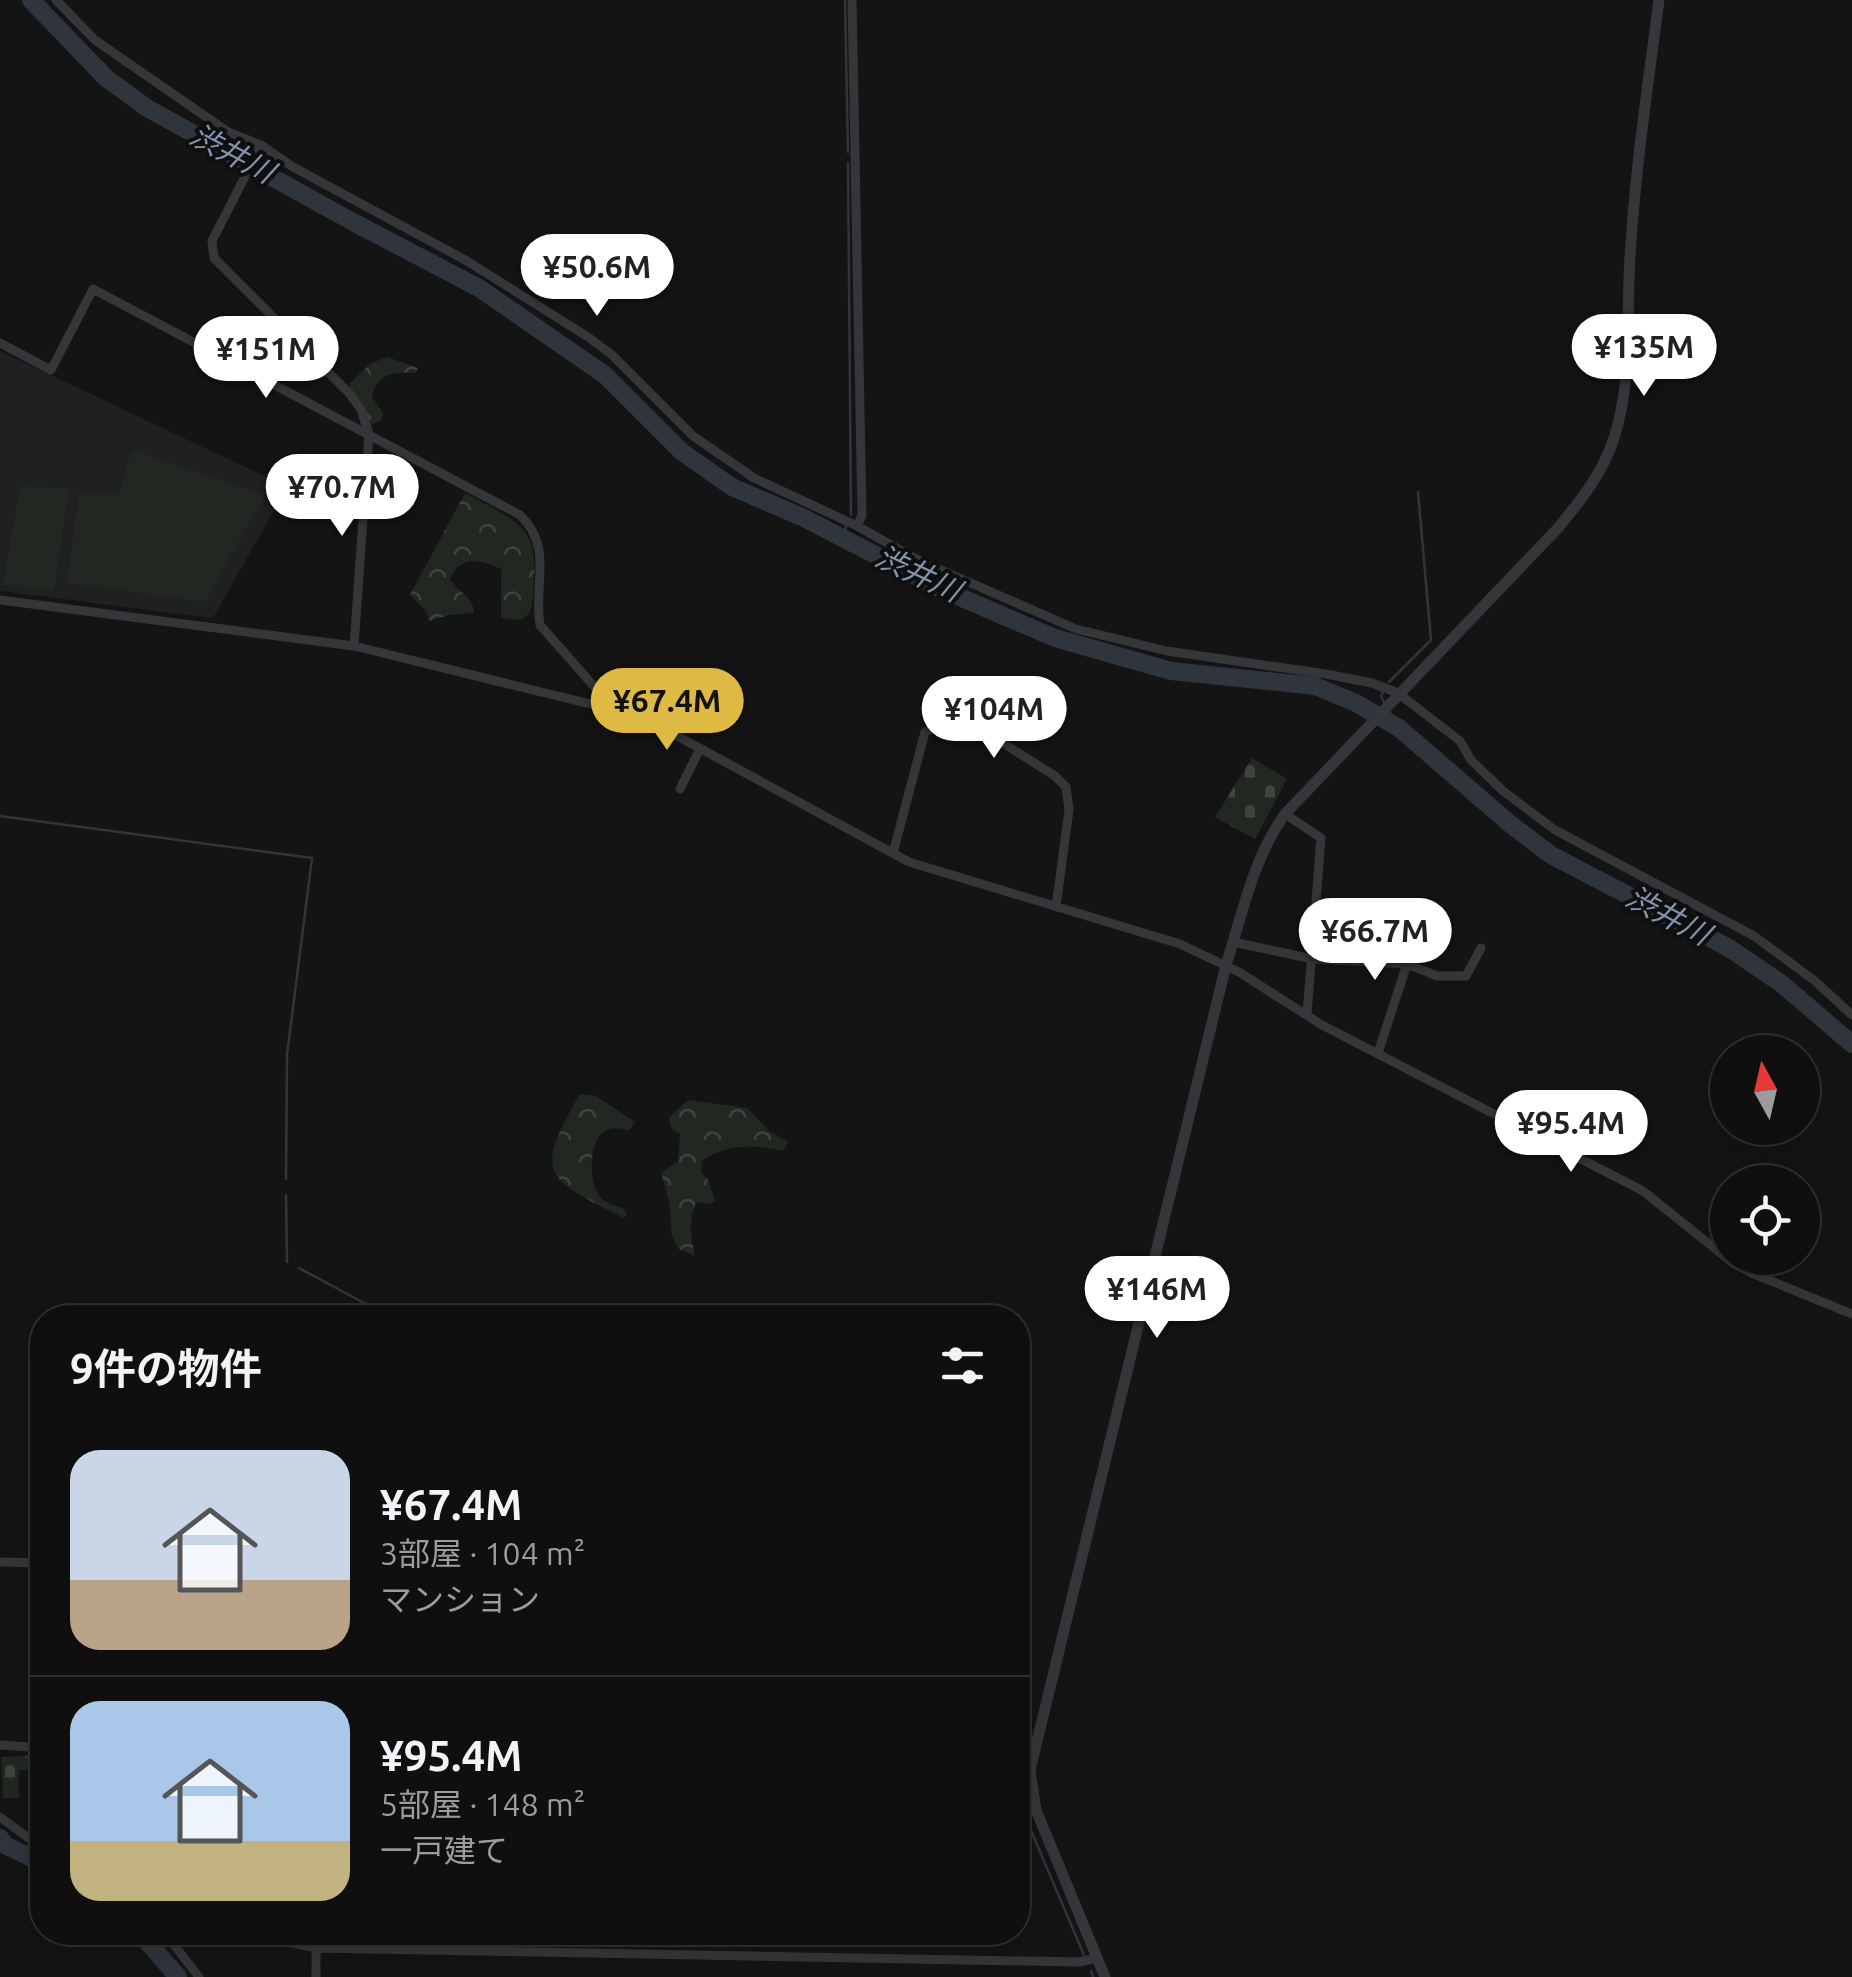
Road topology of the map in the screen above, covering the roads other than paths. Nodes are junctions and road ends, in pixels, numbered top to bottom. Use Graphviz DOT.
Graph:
graph roads {
  1 [pos="56,0"];
  2 [pos="852,0"];
  3 [pos="1659,0"];
  4 [pos="259,148"];
  5 [pos="0,342"];
  6 [pos="369,434"];
  7 [pos="857,526"];
  8 [pos="0,600"];
  9 [pos="354,646"];
  10 [pos="1396,695"];
  11 [pos="615,710"];
  12 [pos="700,749"];
  13 [pos="680,788"];
  14 [pos="1285,814"];
  15 [pos="892,853"];
  16 [pos="1056,907"];
  17 [pos="1234,942"];
  18 [pos="1482,948"];
  19 [pos="1310,959"];
  20 [pos="1407,964"];
  21 [pos="1226,966"];
  22 [pos="1307,1014"];
  23 [pos="1852,1015"];
  24 [pos="1378,1053"];
  25 [pos="1852,1314"];
  26 [pos="0,1562"];
  27 [pos="30,1563"];
  28 [pos="0,1744"];
  29 [pos="30,1747"];
  30 [pos="1030,1770"];
  31 [pos="0,1817"];
  32 [pos="30,1839"];
  33 [pos="174,1945"];
  34 [pos="288,1945"];
  35 [pos="316,1948"];
  36 [pos="1096,1958"];
  37 [pos="199,1977"];
  38 [pos="316,1977"];
  39 [pos="1105,1977"];
  1 -- 4 [label="street"];
  2 -- 7 [label="street"];
  3 -- 10 [label="street"];
  4 -- 6 [label="street"];
  4 -- 7 [label="street"];
  5 -- 6 [label="street"];
  6 -- 9 [label="street"];
  6 -- 11 [label="street"];
  7 -- 10 [label="street"];
  8 -- 9 [label="street"];
  9 -- 11 [label="street"];
  10 -- 14 [label="street"];
  10 -- 23 [label="street"];
  11 -- 12 [label="street"];
  12 -- 13 [label="street"];
  12 -- 15 [label="street"];
  14 -- 17 [label="street"];
  14 -- 19 [label="street"];
  15 -- 16 [label="street"];
  15 -- 16 [label="street"];
  16 -- 21 [label="street"];
  17 -- 19 [label="street"];
  17 -- 21 [label="street"];
  18 -- 20 [label="street"];
  19 -- 20 [label="street"];
  19 -- 22 [label="street"];
  20 -- 24 [label="street"];
  21 -- 22 [label="street"];
  21 -- 30 [label="street"];
  22 -- 24 [label="street"];
  24 -- 25 [label="street"];
  26 -- 27 [label="street"];
  28 -- 29 [label="street"];
  30 -- 36 [label="street"];
  31 -- 32 [label="street"];
  33 -- 37 [label="street"];
  34 -- 35 [label="street"];
  35 -- 36 [label="street"];
  35 -- 38 [label="street"];
  36 -- 39 [label="street"];
}
